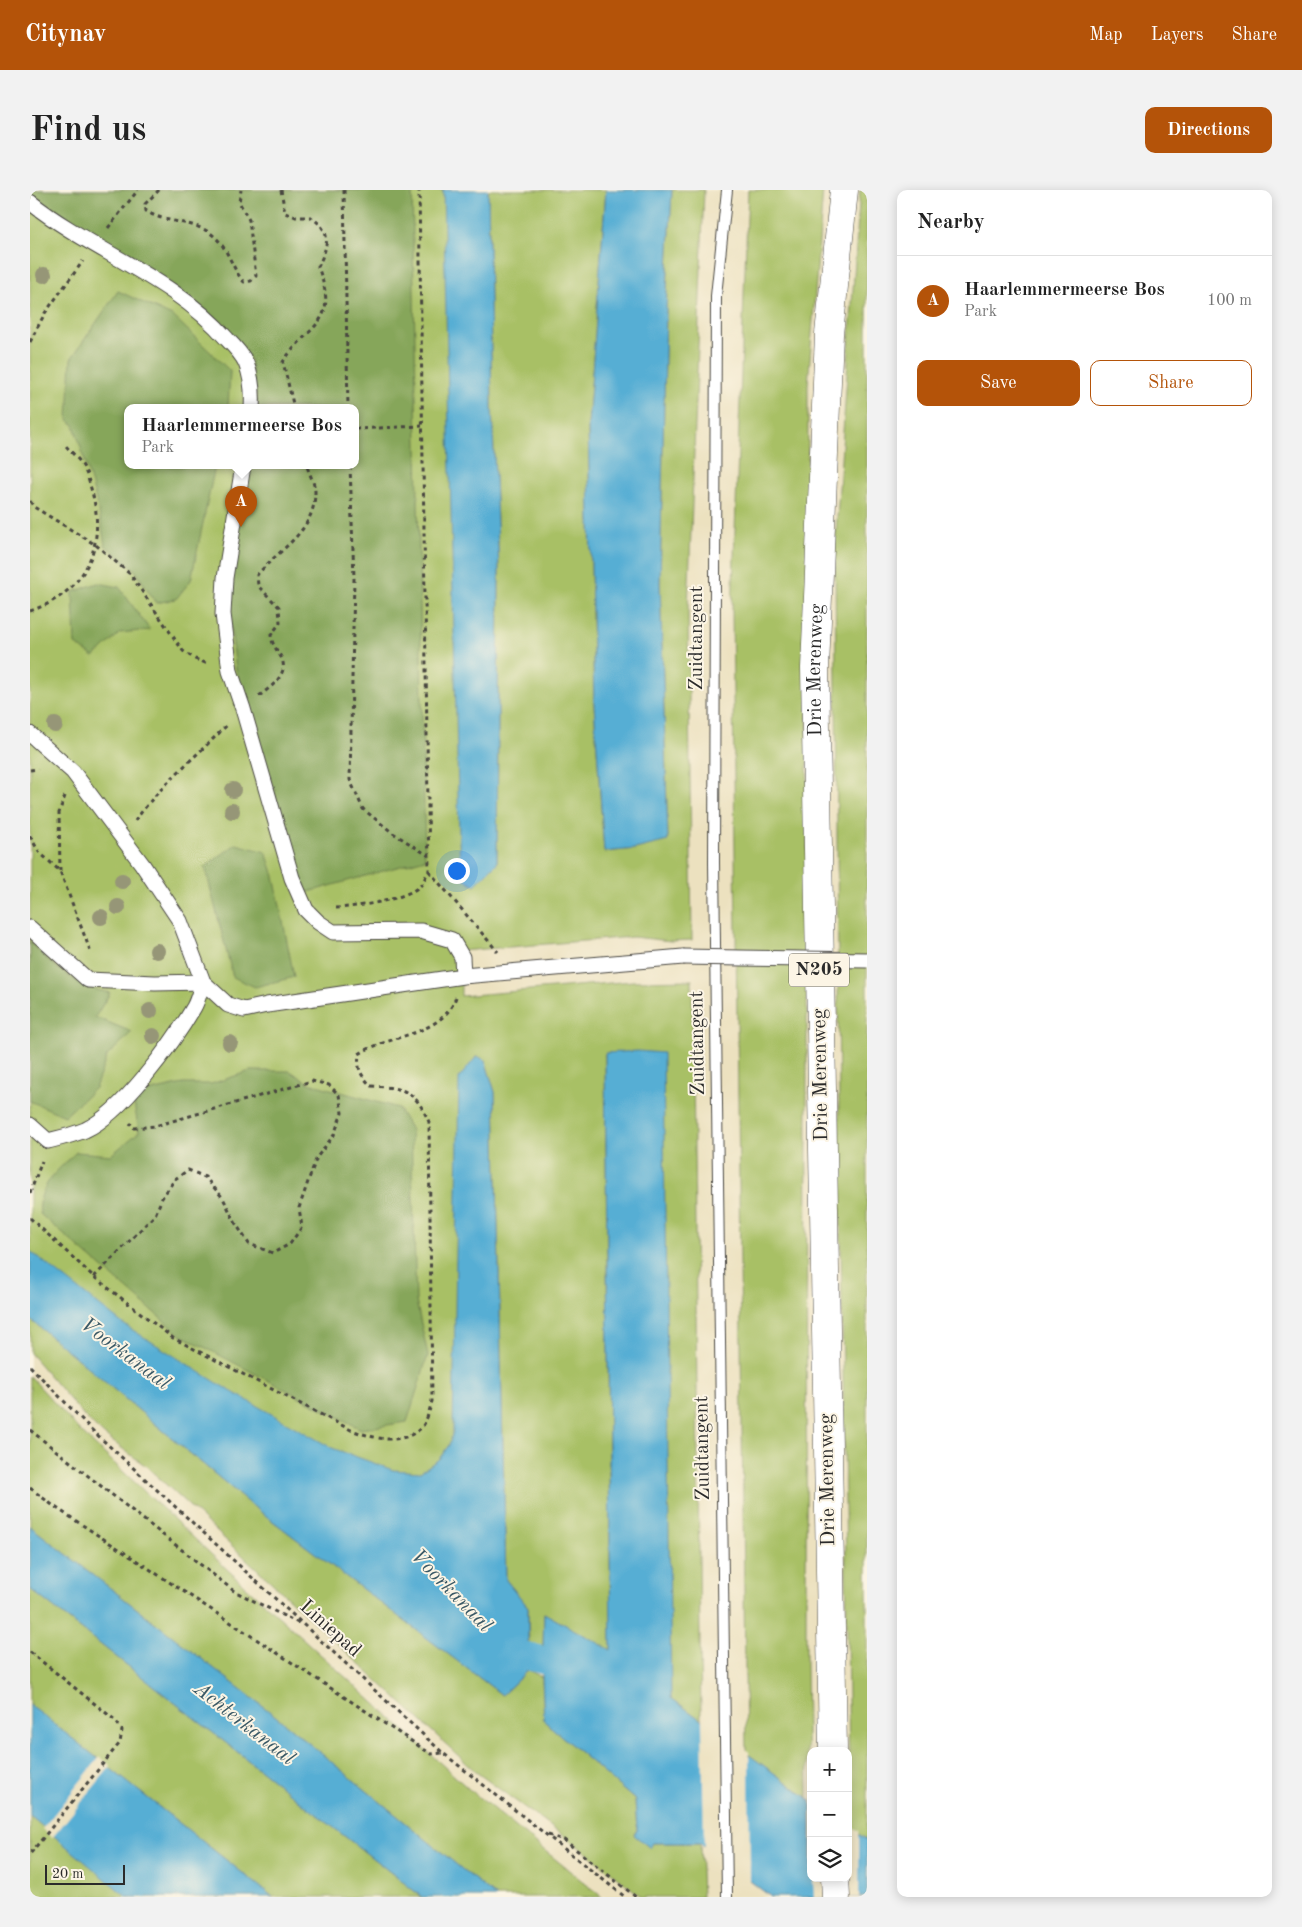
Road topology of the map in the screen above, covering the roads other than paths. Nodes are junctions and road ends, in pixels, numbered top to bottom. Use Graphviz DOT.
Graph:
graph roads {
  1 [pos="727,190"];
  2 [pos="844,190"];
  3 [pos="30,202"];
  4 [pos="252,404"];
  5 [pos="242,469"];
  6 [pos="30,734"];
  7 [pos="30,928"];
  8 [pos="867,960"];
  9 [pos="463,976"];
  10 [pos="203,982"];
  11 [pos="30,1125"];
  12 [pos="833,1747"];
  13 [pos="835,1882"];
  14 [pos="726,1895"];
  15 [pos="836,1897"];
  1 -- 14 [label="lane, Zuidtangent"];
  2 -- 12 [label="highway, Drie Merenweg / N205"];
  3 -- 4 [label="street"];
  5 -- 9 [label="street"];
  6 -- 10 [label="street"];
  7 -- 10 [label="street"];
  8 -- 9 [label="street, bridge"];
  9 -- 10 [label="street"];
  10 -- 11 [label="street"];
  13 -- 15 [label="highway"];
}
